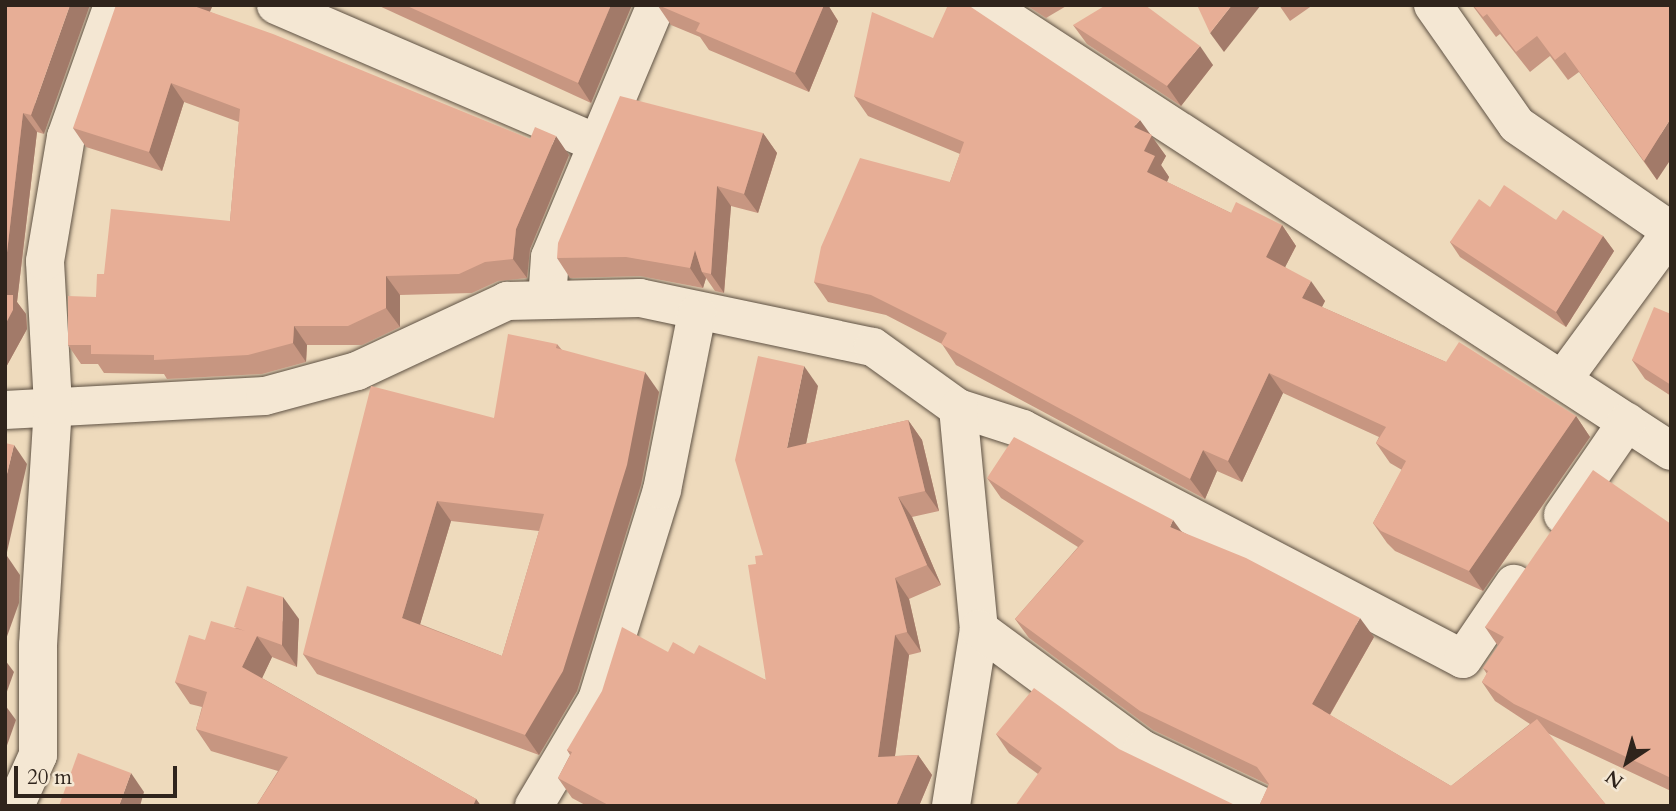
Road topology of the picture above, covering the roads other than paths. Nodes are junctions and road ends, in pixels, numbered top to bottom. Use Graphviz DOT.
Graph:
graph roads {
  1 [pos="113,5"];
  2 [pos="276,5"];
  3 [pos="656,5"];
  4 [pos="986,5"];
  5 [pos="1433,5"];
  6 [pos="598,144"];
  7 [pos="1671,232"];
  8 [pos="547,300"];
  9 [pos="697,313"];
  10 [pos="1563,379"];
  11 [pos="54,405"];
  12 [pos="958,408"];
  13 [pos="5,410"];
  14 [pos="1627,422"];
  15 [pos="1671,451"];
  16 [pos="979,629"];
  17 [pos="1248,803"];
  18 [pos="15,806"];
  19 [pos="534,806"];
  20 [pos="951,806"];
  1 -- 11 [label="street"];
  2 -- 6 [label="street"];
  3 -- 6 [label="street"];
  4 -- 10 [label="street"];
  5 -- 7 [label="street"];
  6 -- 8 [label="street"];
  7 -- 10 [label="street"];
  8 -- 9 [label="street"];
  8 -- 11 [label="street"];
  9 -- 12 [label="street"];
  9 -- 19 [label="street"];
  10 -- 14 [label="street"];
  11 -- 13 [label="street"];
  11 -- 18 [label="street"];
  12 -- 14 [label="street"];
  12 -- 16 [label="street"];
  14 -- 15 [label="street"];
  16 -- 17 [label="street"];
  16 -- 20 [label="street"];
}
